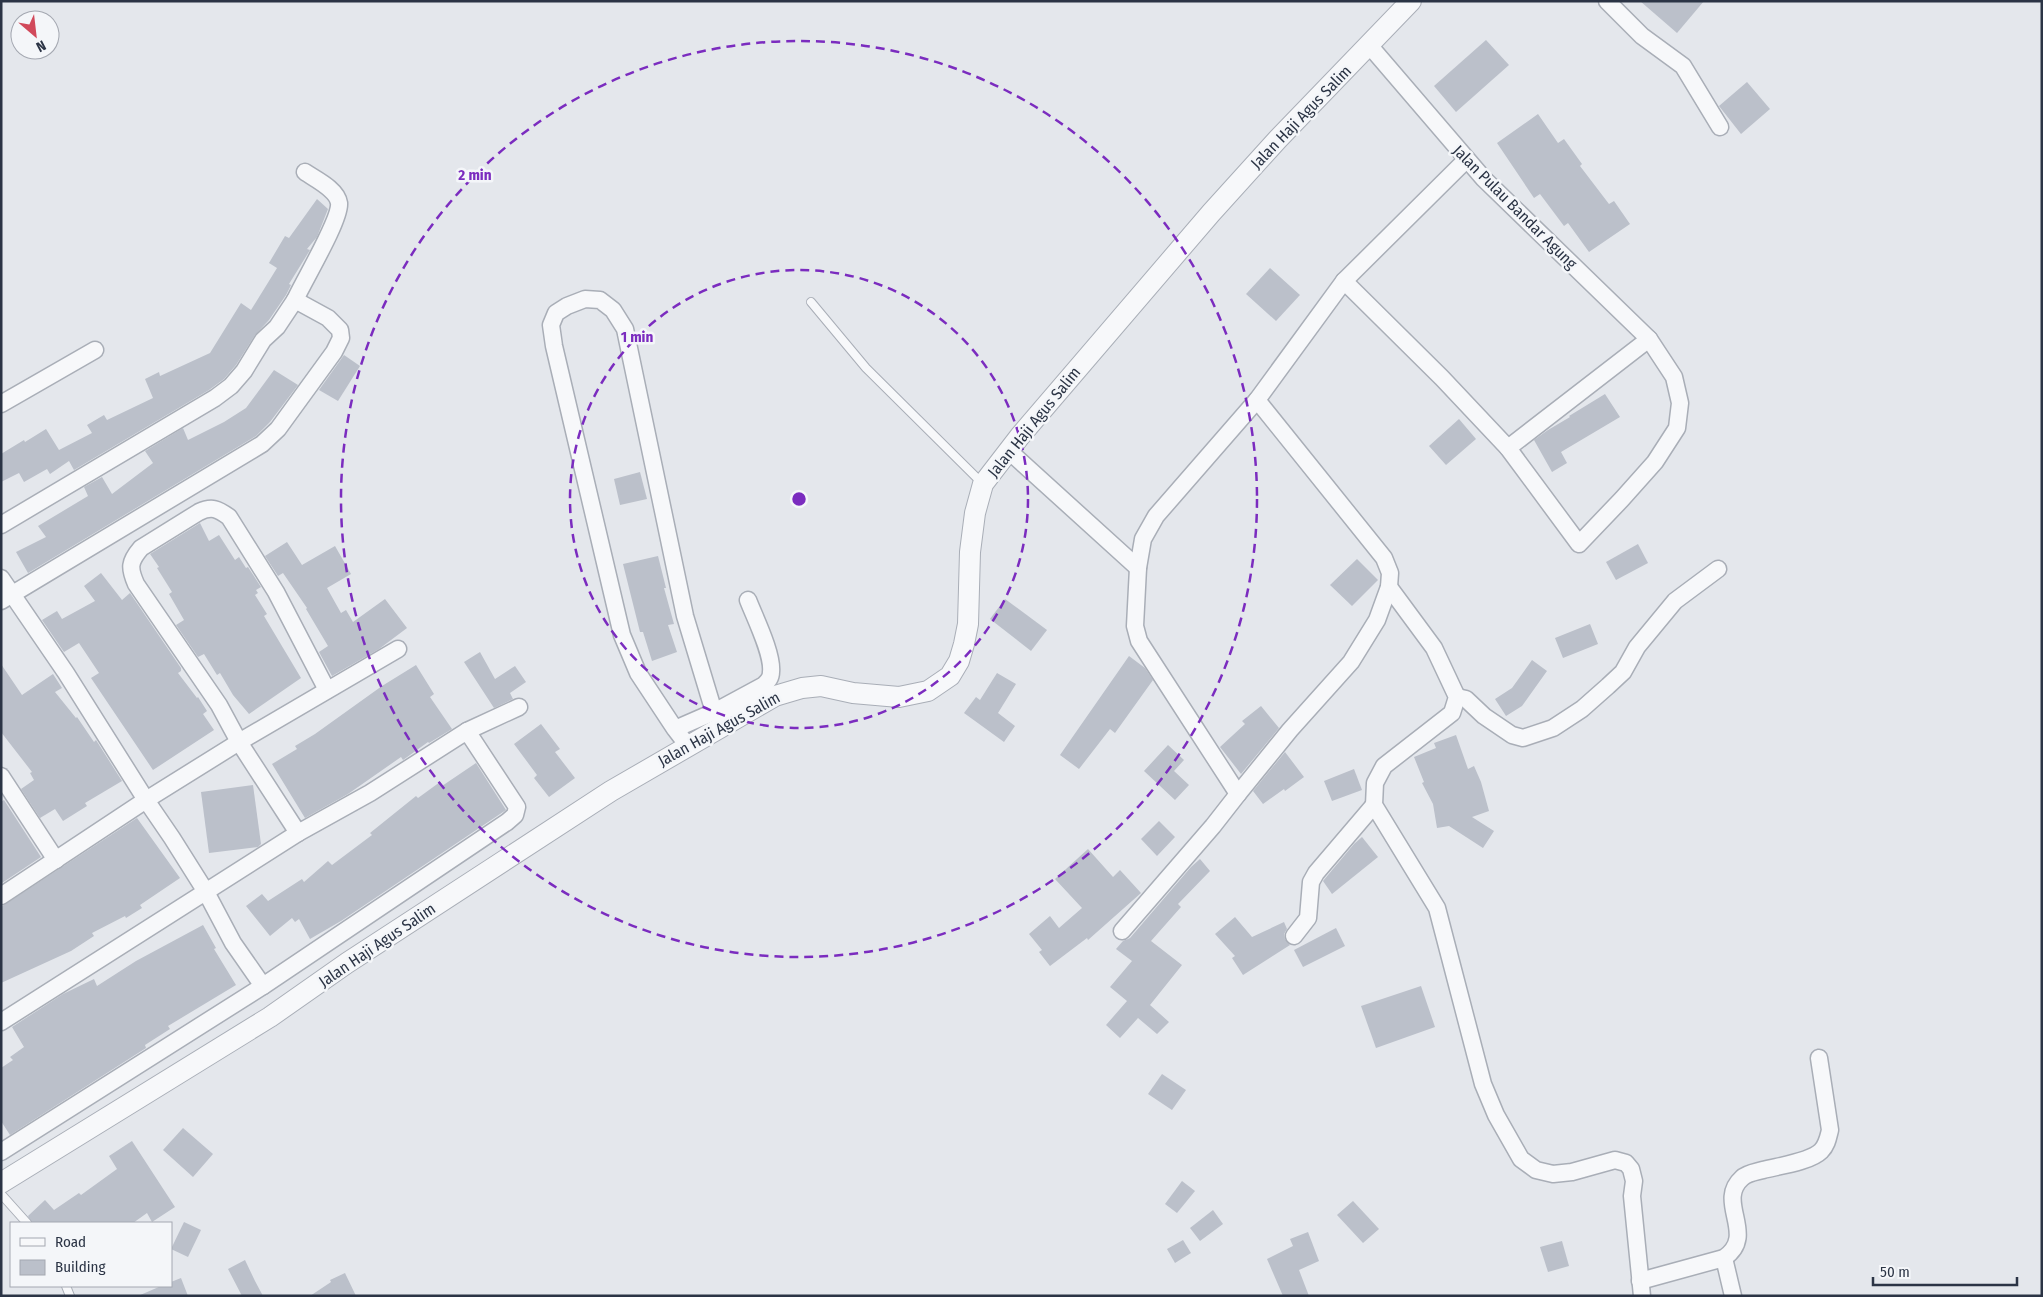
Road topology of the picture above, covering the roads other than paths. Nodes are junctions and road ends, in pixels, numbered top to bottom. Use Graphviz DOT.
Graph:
graph roads {
  1 [pos="1411,1"];
  2 [pos="1607,1"];
  3 [pos="1369,45"];
  4 [pos="1720,127"];
  5 [pos="1466,160"];
  6 [pos="305,172"];
  7 [pos="1344,281"];
  8 [pos="295,300"];
  9 [pos="811,302"];
  10 [pos="1649,339"];
  11 [pos="95,350"];
  12 [pos="1257,400"];
  13 [pos="1,404"];
  14 [pos="1508,448"];
  15 [pos="1009,451"];
  16 [pos="983,484"];
  17 [pos="1,525"];
  18 [pos="1138,568"];
  19 [pos="1718,569"];
  20 [pos="1,578"];
  21 [pos="1389,587"];
  22 [pos="7,598"];
  23 [pos="748,600"];
  24 [pos="398,650"];
  25 [pos="327,690"];
  26 [pos="1458,697"];
  27 [pos="519,707"];
  28 [pos="714,712"];
  29 [pos="675,729"];
  30 [pos="467,731"];
  31 [pos="239,742"];
  32 [pos="688,746"];
  33 [pos="1,776"];
  34 [pos="1238,794"];
  35 [pos="146,800"];
  36 [pos="1374,805"];
  37 [pos="298,832"];
  38 [pos="56,860"];
  39 [pos="206,892"];
  40 [pos="1,896"];
  41 [pos="1122,931"];
  42 [pos="1294,936"];
  43 [pos="263,986"];
  44 [pos="1,1022"];
  45 [pos="1819,1058"];
  46 [pos="1,1153"];
  47 [pos="9,1178"];
  48 [pos="1,1194"];
  49 [pos="26,1222"];
  50 [pos="1724,1258"];
  51 [pos="1641,1288"];
  52 [pos="1732,1296"];
  1 -- 3 [label="street, Jalan Haji Agus Salim"];
  2 -- 4 [label="street"];
  3 -- 5 [label="street, Jalan Pulau Bandar Agung"];
  3 -- 15 [label="street, Jalan Haji Agus Salim"];
  5 -- 7 [label="street"];
  5 -- 10 [label="street, Jalan Pulau Bandar Agung"];
  6 -- 8 [label="street"];
  7 -- 12 [label="street"];
  7 -- 14 [label="street"];
  8 -- 17 [label="street"];
  8 -- 22 [label="street"];
  9 -- 16 [label="lane"];
  10 -- 14 [label="street"];
  10 -- 14 [label="street, Jalan Pulau Bandar Agung"];
  11 -- 13 [label="street"];
  12 -- 18 [label="street"];
  12 -- 21 [label="street"];
  15 -- 16 [label="street, Jalan Haji Agus Salim"];
  15 -- 18 [label="street"];
  16 -- 32 [label="street, Jalan Haji Agus Salim"];
  18 -- 34 [label="street"];
  19 -- 26 [label="street"];
  20 -- 22 [label="street"];
  21 -- 26 [label="street"];
  21 -- 34 [label="street"];
  22 -- 35 [label="street"];
  23 -- 28 [label="street"];
  24 -- 25 [label="street"];
  25 -- 31 [label="street"];
  25 -- 31 [label="street"];
  26 -- 36 [label="street"];
  27 -- 30 [label="street"];
  28 -- 29 [label="street"];
  28 -- 29 [label="street"];
  29 -- 32 [label="street"];
  30 -- 37 [label="street"];
  30 -- 43 [label="street"];
  31 -- 35 [label="street"];
  31 -- 37 [label="street"];
  32 -- 47 [label="street, Jalan Haji Agus Salim"];
  33 -- 38 [label="street"];
  34 -- 41 [label="street"];
  35 -- 38 [label="street"];
  35 -- 39 [label="street"];
  36 -- 42 [label="street"];
  36 -- 51 [label="street"];
  37 -- 39 [label="street"];
  38 -- 40 [label="street"];
  39 -- 43 [label="street"];
  39 -- 44 [label="street"];
  43 -- 46 [label="street"];
  45 -- 50 [label="street"];
  46 -- 47 [label="street"];
  48 -- 49 [label="lane"];
  50 -- 51 [label="street"];
  50 -- 52 [label="street"];
}
